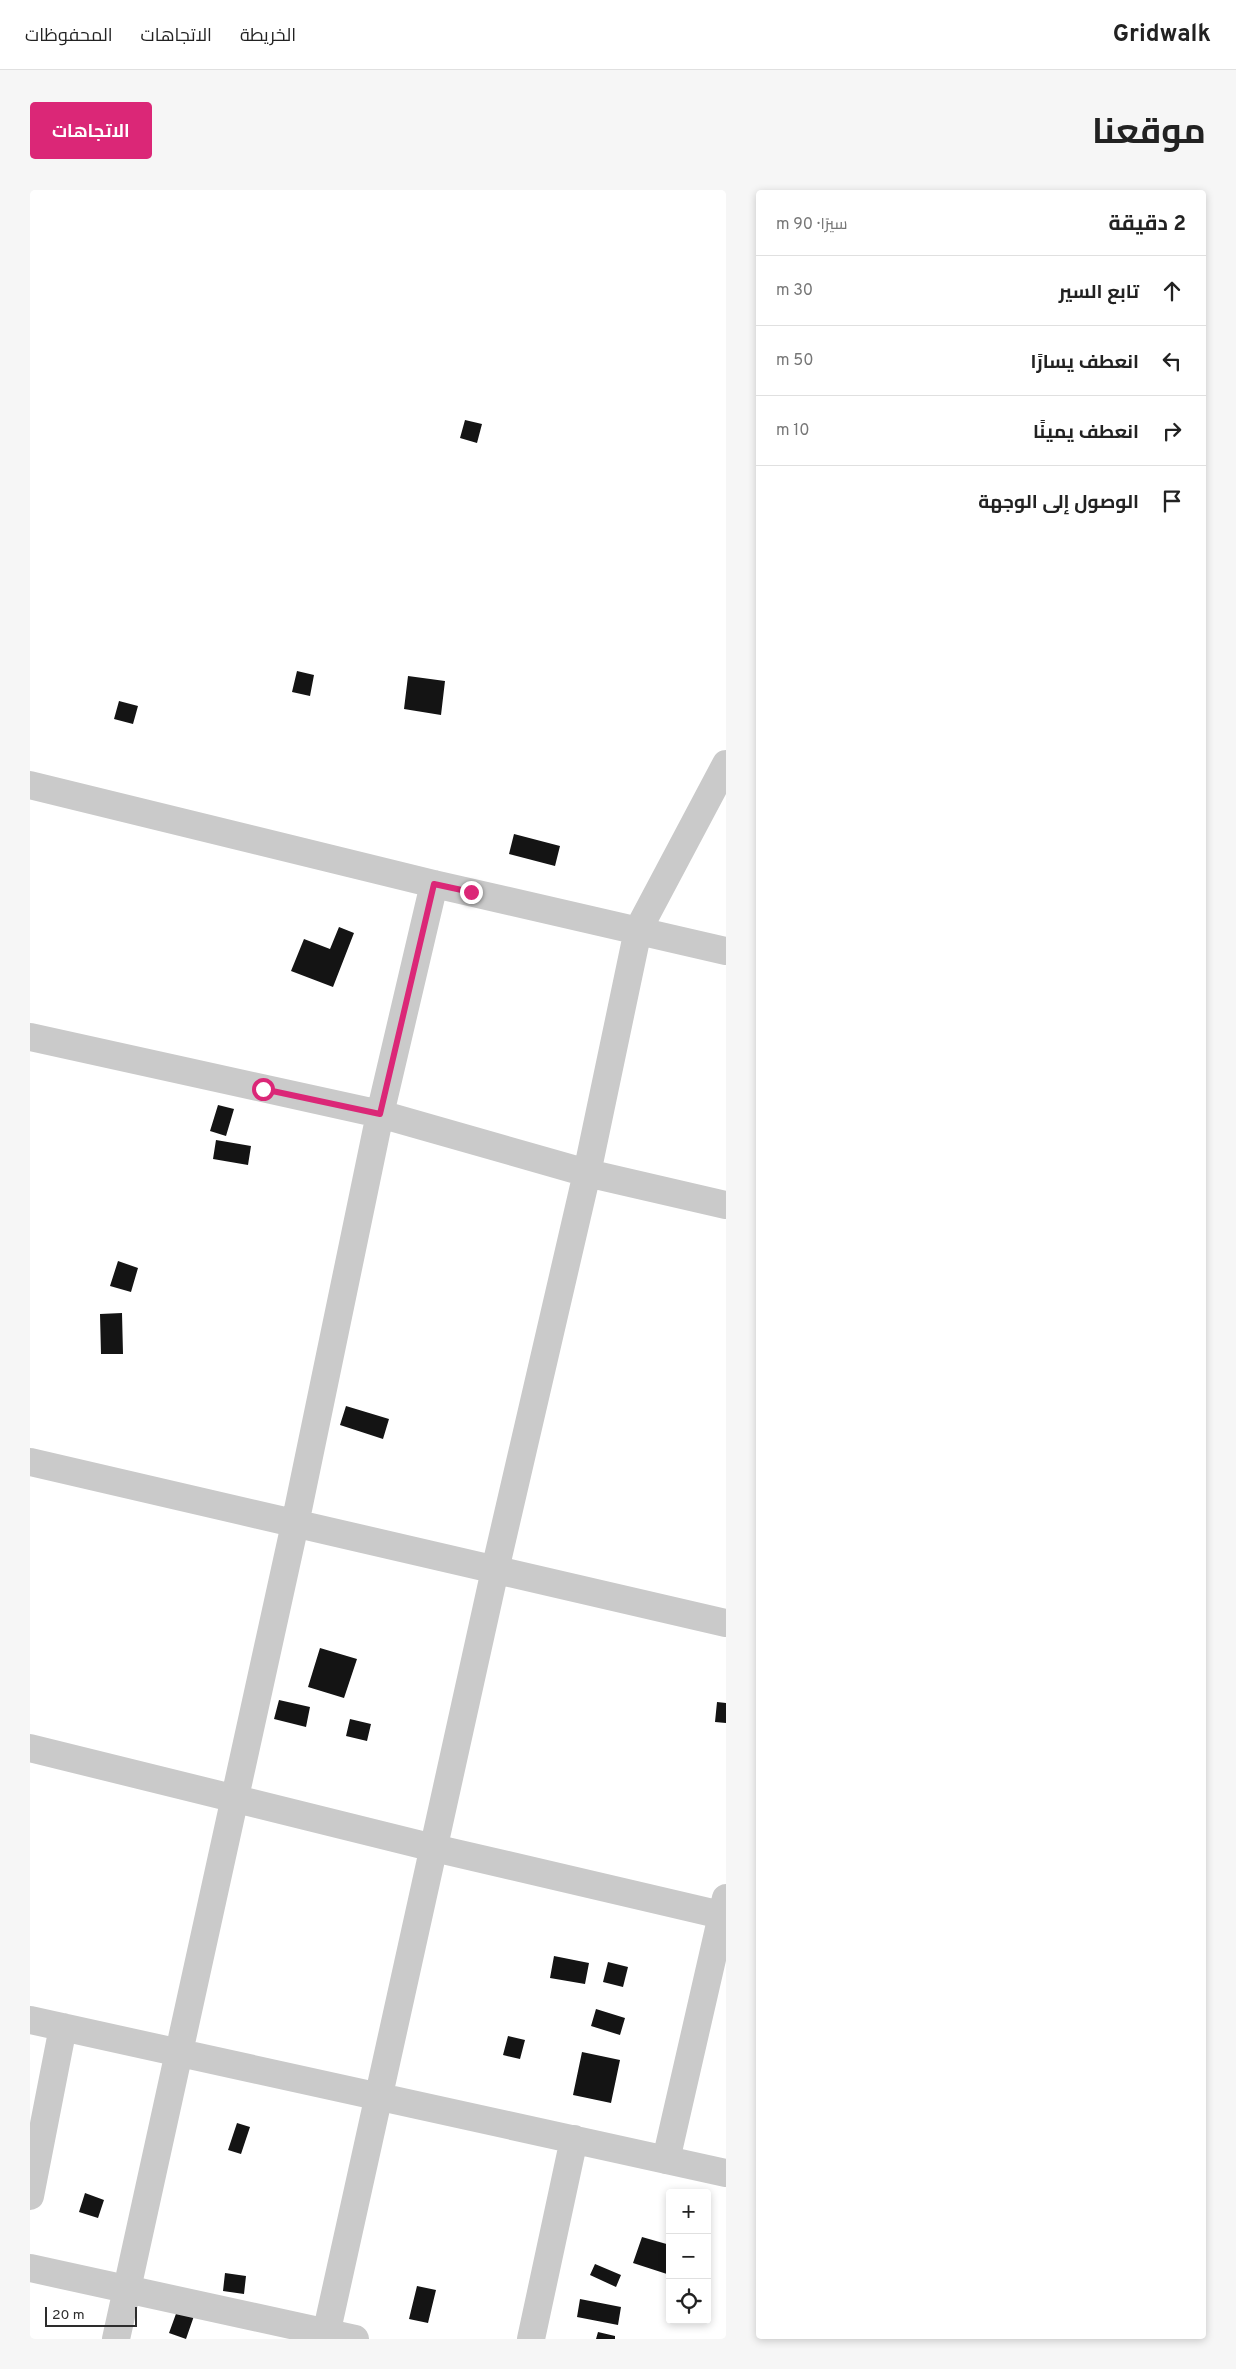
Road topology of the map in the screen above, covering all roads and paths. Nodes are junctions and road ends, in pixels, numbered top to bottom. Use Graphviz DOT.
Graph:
graph roads {
  1 [pos="726,764"];
  2 [pos="30,786"];
  3 [pos="434,884"];
  4 [pos="638,930"];
  5 [pos="726,951"];
  6 [pos="30,1038"];
  7 [pos="380,1114"];
  8 [pos="587,1173"];
  9 [pos="726,1205"];
  10 [pos="30,1462"];
  11 [pos="295,1524"];
  12 [pos="495,1570"];
  13 [pos="726,1623"];
  14 [pos="30,1748"];
  15 [pos="235,1798"];
  16 [pos="434,1848"];
  17 [pos="725,1909"];
  18 [pos="30,2020"];
  19 [pos="63,2027"];
  20 [pos="178,2054"];
  21 [pos="379,2096"];
  22 [pos="574,2139"];
  23 [pos="666,2160"];
  24 [pos="726,2173"];
  25 [pos="30,2196"];
  26 [pos="30,2268"];
  27 [pos="126,2290"];
  28 [pos="325,2336"];
  29 [pos="116,2339"];
  30 [pos="355,2339"];
  31 [pos="531,2339"];
  1 -- 4 [label="street"];
  2 -- 3 [label="street"];
  3 -- 4 [label="street"];
  3 -- 7 [label="street"];
  4 -- 5 [label="street"];
  4 -- 8 [label="street"];
  6 -- 7 [label="street"];
  7 -- 8 [label="street"];
  7 -- 11 [label="street"];
  8 -- 9 [label="street"];
  8 -- 12 [label="street"];
  10 -- 11 [label="street"];
  11 -- 12 [label="street"];
  11 -- 15 [label="street"];
  12 -- 13 [label="street"];
  12 -- 16 [label="street"];
  14 -- 15 [label="street"];
  15 -- 16 [label="street"];
  15 -- 20 [label="street"];
  16 -- 17 [label="street"];
  16 -- 21 [label="street"];
  17 -- 23 [label="street"];
  18 -- 19 [label="street"];
  19 -- 20 [label="street"];
  19 -- 25 [label="street"];
  20 -- 21 [label="street"];
  20 -- 27 [label="street"];
  21 -- 22 [label="street"];
  21 -- 28 [label="street"];
  22 -- 23 [label="street"];
  22 -- 31 [label="street"];
  23 -- 24 [label="street"];
  26 -- 27 [label="street"];
  27 -- 28 [label="street"];
  27 -- 29 [label="street"];
  28 -- 30 [label="street"];
}
